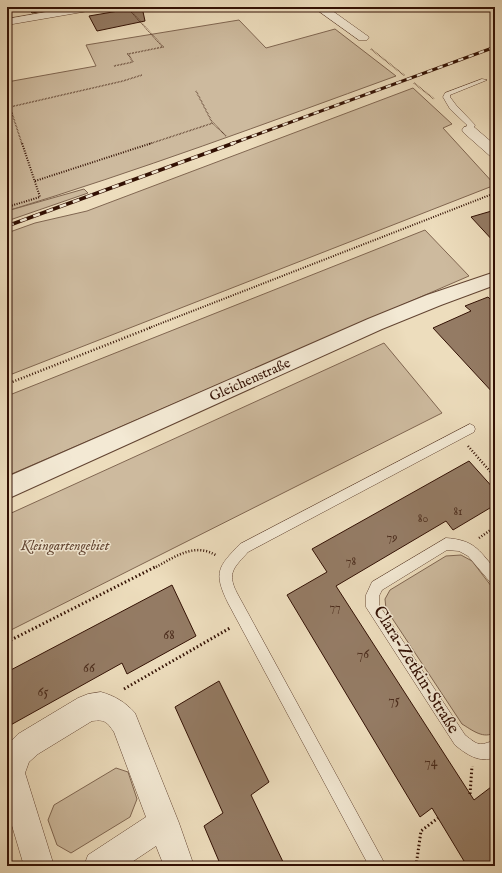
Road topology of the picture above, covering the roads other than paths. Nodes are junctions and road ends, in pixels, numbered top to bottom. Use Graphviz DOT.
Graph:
graph roads {
  1 [pos="94,7"];
  2 [pos="319,7"];
  3 [pos="81,8"];
  4 [pos="7,22"];
  5 [pos="363,37"];
  6 [pos="484,80"];
  7 [pos="470,130"];
  8 [pos="495,153"];
  9 [pos="495,278"];
  10 [pos="464,432"];
  11 [pos="7,488"];
  12 [pos="495,580"];
  13 [pos="495,748"];
  14 [pos="164,823"];
  15 [pos="39,866"];
  16 [pos="99,866"];
  17 [pos="179,866"];
  18 [pos="378,866"];
  1 -- 3 [label="street"];
  2 -- 5 [label="street"];
  3 -- 4 [label="street"];
  6 -- 7 [label="lane"];
  7 -- 8 [label="street"];
  9 -- 11 [label="street, Gleichenstraße"];
  10 -- 18 [label="lane"];
  12 -- 13 [label="lane, Clara-Zetkin-Straße"];
  14 -- 15 [label="street"];
  14 -- 16 [label="street"];
  14 -- 17 [label="street"];
}
